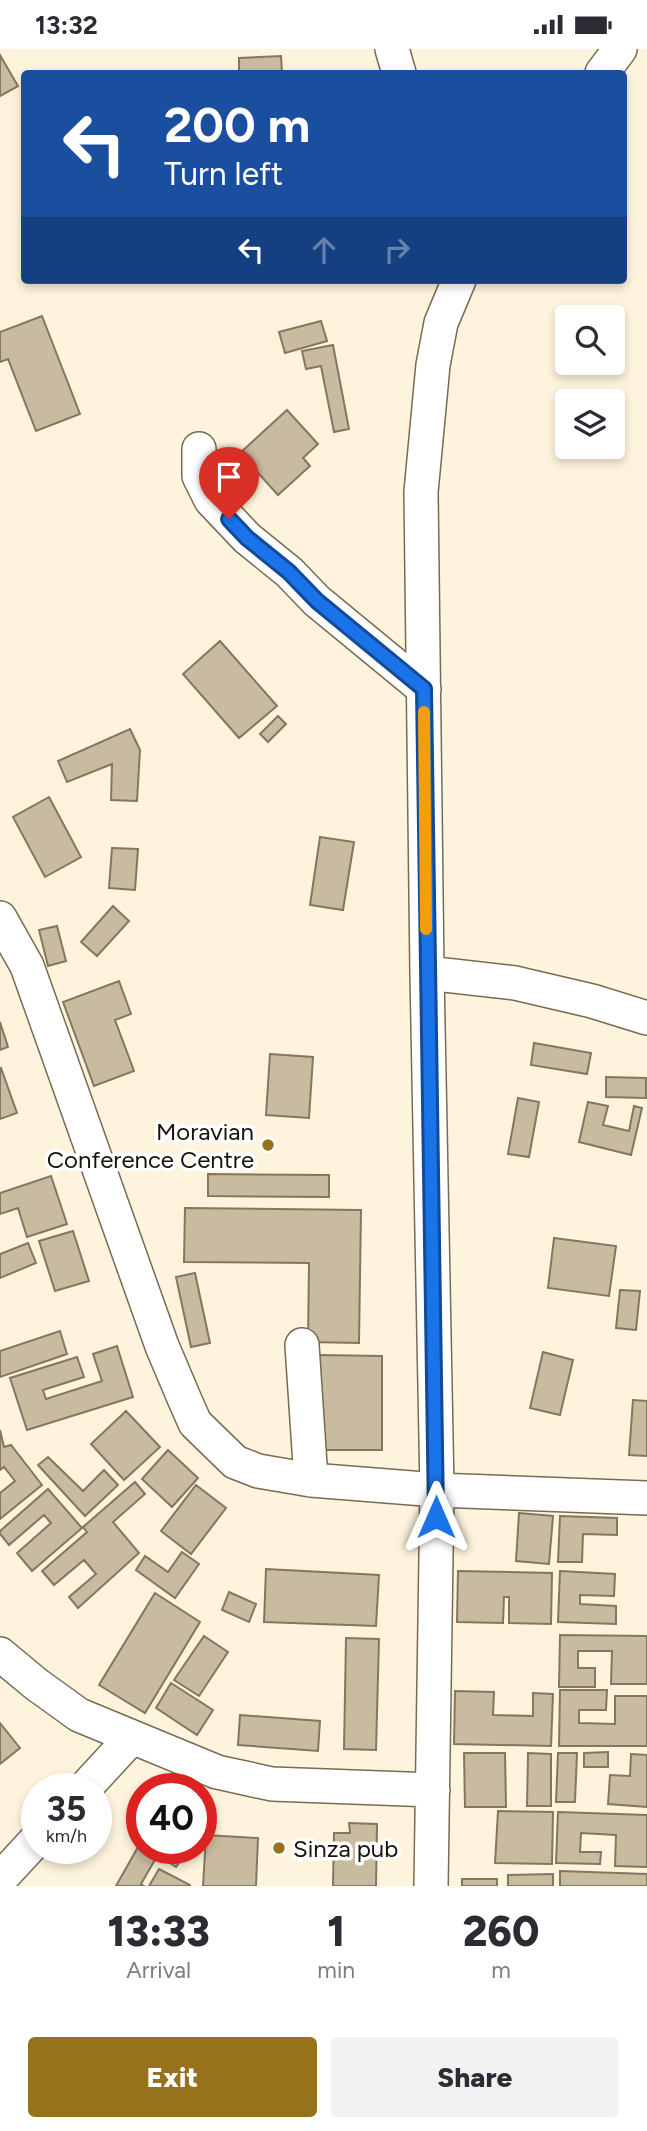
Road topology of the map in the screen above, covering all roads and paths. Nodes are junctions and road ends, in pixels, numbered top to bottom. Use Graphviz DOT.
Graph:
graph roads {
  1 [pos="392,49"];
  2 [pos="620,49"];
  3 [pos="398,70"];
  4 [pos="603,70"];
  5 [pos="457,284"];
  6 [pos="199,449"];
  7 [pos="424,689"];
  8 [pos="0,918"];
  9 [pos="427,973"];
  10 [pos="647,1018"];
  11 [pos="302,1346"];
  12 [pos="311,1480"];
  13 [pos="437,1490"];
  14 [pos="647,1498"];
  15 [pos="0,1654"];
  16 [pos="132,1737"];
  17 [pos="99,1773"];
  18 [pos="433,1790"];
  19 [pos="21,1856"];
  20 [pos="0,1879"];
  21 [pos="430,1886"];
  1 -- 3 [label="street"];
  2 -- 4 [label="street"];
  5 -- 7 [label="street"];
  6 -- 7 [label="street"];
  7 -- 9 [label="street"];
  8 -- 12 [label="street"];
  9 -- 10 [label="street"];
  9 -- 13 [label="street"];
  11 -- 12 [label="street"];
  12 -- 13 [label="street"];
  13 -- 14 [label="street"];
  13 -- 18 [label="street"];
  15 -- 16 [label="street"];
  16 -- 17 [label="street"];
  16 -- 18 [label="street"];
  18 -- 21 [label="street"];
  19 -- 20 [label="street"];
}
